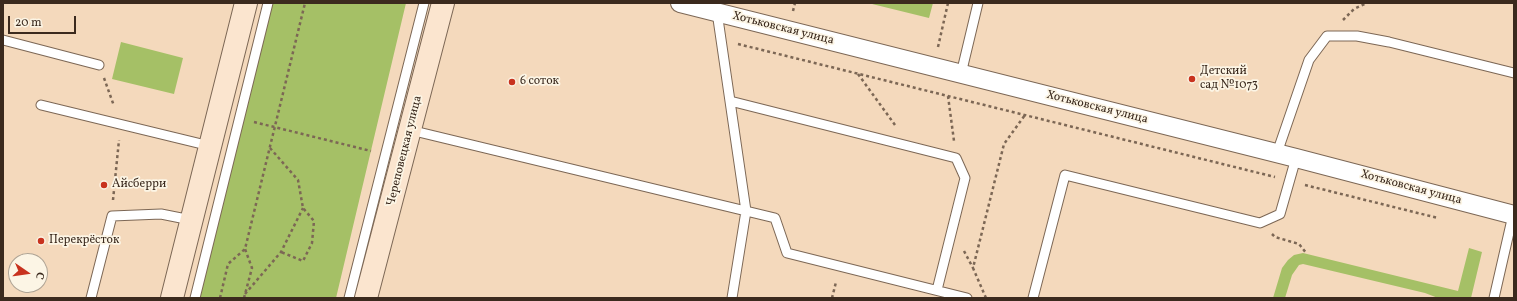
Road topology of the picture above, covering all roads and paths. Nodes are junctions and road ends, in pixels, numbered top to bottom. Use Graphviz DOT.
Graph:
graph roads {
  1 [pos="246,3"];
  2 [pos="268,3"];
  3 [pos="305,3"];
  4 [pos="424,3"];
  5 [pos="443,3"];
  6 [pos="680,3"];
  7 [pos="795,3"];
  8 [pos="948,3"];
  9 [pos="978,3"];
  10 [pos="793,11"];
  11 [pos="717,12"];
  12 [pos="3,40"];
  13 [pos="720,40"];
  14 [pos="938,47"];
  15 [pos="99,65"];
  16 [pos="1514,73"];
  17 [pos="858,74"];
  18 [pos="961,74"];
  19 [pos="948,96"];
  20 [pos="730,101"];
  21 [pos="41,105"];
  22 [pos="1025,114"];
  23 [pos="250,121"];
  24 [pos="275,127"];
  25 [pos="410,130"];
  26 [pos="210,146"];
  27 [pos="910,147"];
  28 [pos="270,148"];
  29 [pos="372,151"];
  30 [pos="1277,153"];
  31 [pos="956,158"];
  32 [pos="1296,158"];
  33 [pos="1289,181"];
  34 [pos="303,208"];
  35 [pos="746,211"];
  36 [pos="1514,215"];
  37 [pos="1439,219"];
  38 [pos="191,220"];
  39 [pos="1260,223"];
  40 [pos="245,249"];
  41 [pos="281,252"];
  42 [pos="1307,254"];
  43 [pos="938,290"];
  44 [pos="245,294"];
  45 [pos="91,298"];
  46 [pos="172,298"];
  47 [pos="195,298"];
  48 [pos="220,298"];
  49 [pos="244,298"];
  50 [pos="350,298"];
  51 [pos="366,298"];
  52 [pos="732,298"];
  53 [pos="967,298"];
  54 [pos="986,298"];
  55 [pos="1033,298"];
  56 [pos="1494,298"];
  1 -- 26 [label="main road"];
  2 -- 47 [label="lane"];
  3 -- 24 [label="path"];
  4 -- 50 [label="lane, Череповецкая улица"];
  5 -- 25 [label="main road, Череповецкая улица"];
  6 -- 11 [label="street, Хотьковская улица"];
  7 -- 10 [label="path"];
  8 -- 14 [label="path"];
  9 -- 18 [label="lane"];
  11 -- 13 [label="lane"];
  11 -- 18 [label="street, Хотьковская улица"];
  12 -- 15 [label="lane"];
  13 -- 17 [label="path"];
  13 -- 20 [label="lane"];
  16 -- 30 [label="lane"];
  17 -- 19 [label="path"];
  17 -- 27 [label="path"];
  18 -- 30 [label="street, Хотьковская улица"];
  19 -- 22 [label="path"];
  19 -- 31 [label="path"];
  20 -- 27 [label="lane"];
  20 -- 35 [label="lane"];
  21 -- 26 [label="lane"];
  22 -- 33 [label="path"];
  22 -- 54 [label="path"];
  23 -- 24 [label="path"];
  24 -- 28 [label="path"];
  24 -- 29 [label="path"];
  25 -- 35 [label="lane"];
  25 -- 51 [label="main road, Череповецкая улица"];
  26 -- 38 [label="main road"];
  27 -- 31 [label="lane"];
  28 -- 34 [label="path"];
  28 -- 40 [label="path"];
  30 -- 32 [label="street, Хотьковская улица"];
  31 -- 43 [label="lane"];
  32 -- 33 [label="lane"];
  32 -- 36 [label="street, Хотьковская улица"];
  33 -- 37 [label="path"];
  33 -- 39 [label="lane"];
  34 -- 41 [label="path"];
  34 -- 41 [label="path"];
  35 -- 43 [label="lane"];
  35 -- 52 [label="lane"];
  36 -- 56 [label="lane"];
  38 -- 45 [label="lane"];
  38 -- 46 [label="main road"];
  39 -- 42 [label="path"];
  39 -- 55 [label="lane"];
  40 -- 44 [label="path"];
  40 -- 48 [label="path"];
  41 -- 44 [label="path"];
  43 -- 53 [label="lane"];
  44 -- 49 [label="path"];
}
